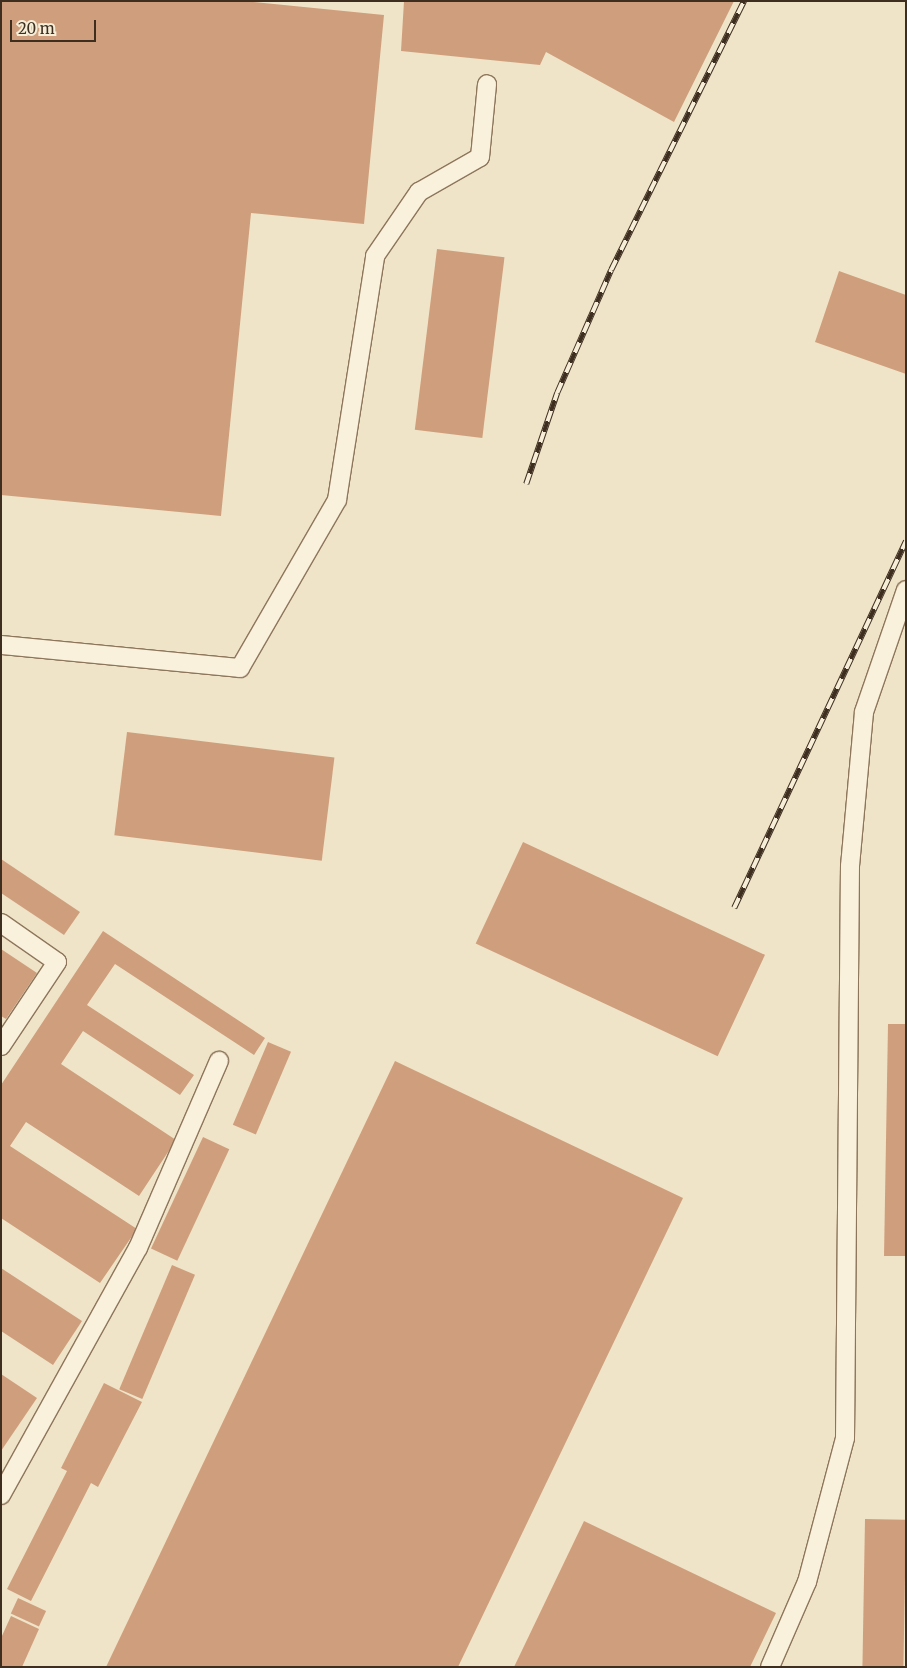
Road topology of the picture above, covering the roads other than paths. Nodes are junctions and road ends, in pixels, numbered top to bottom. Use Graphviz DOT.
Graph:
graph roads {
  1 [pos="487,84"];
  2 [pos="906,590"];
  3 [pos="1,645"];
  4 [pos="1,923"];
  5 [pos="1,1046"];
  6 [pos="219,1061"];
  7 [pos="1,1495"];
  8 [pos="770,1667"];
  1 -- 3 [label="lane"];
  2 -- 8 [label="lane"];
  4 -- 5 [label="lane"];
  6 -- 7 [label="lane"];
}
